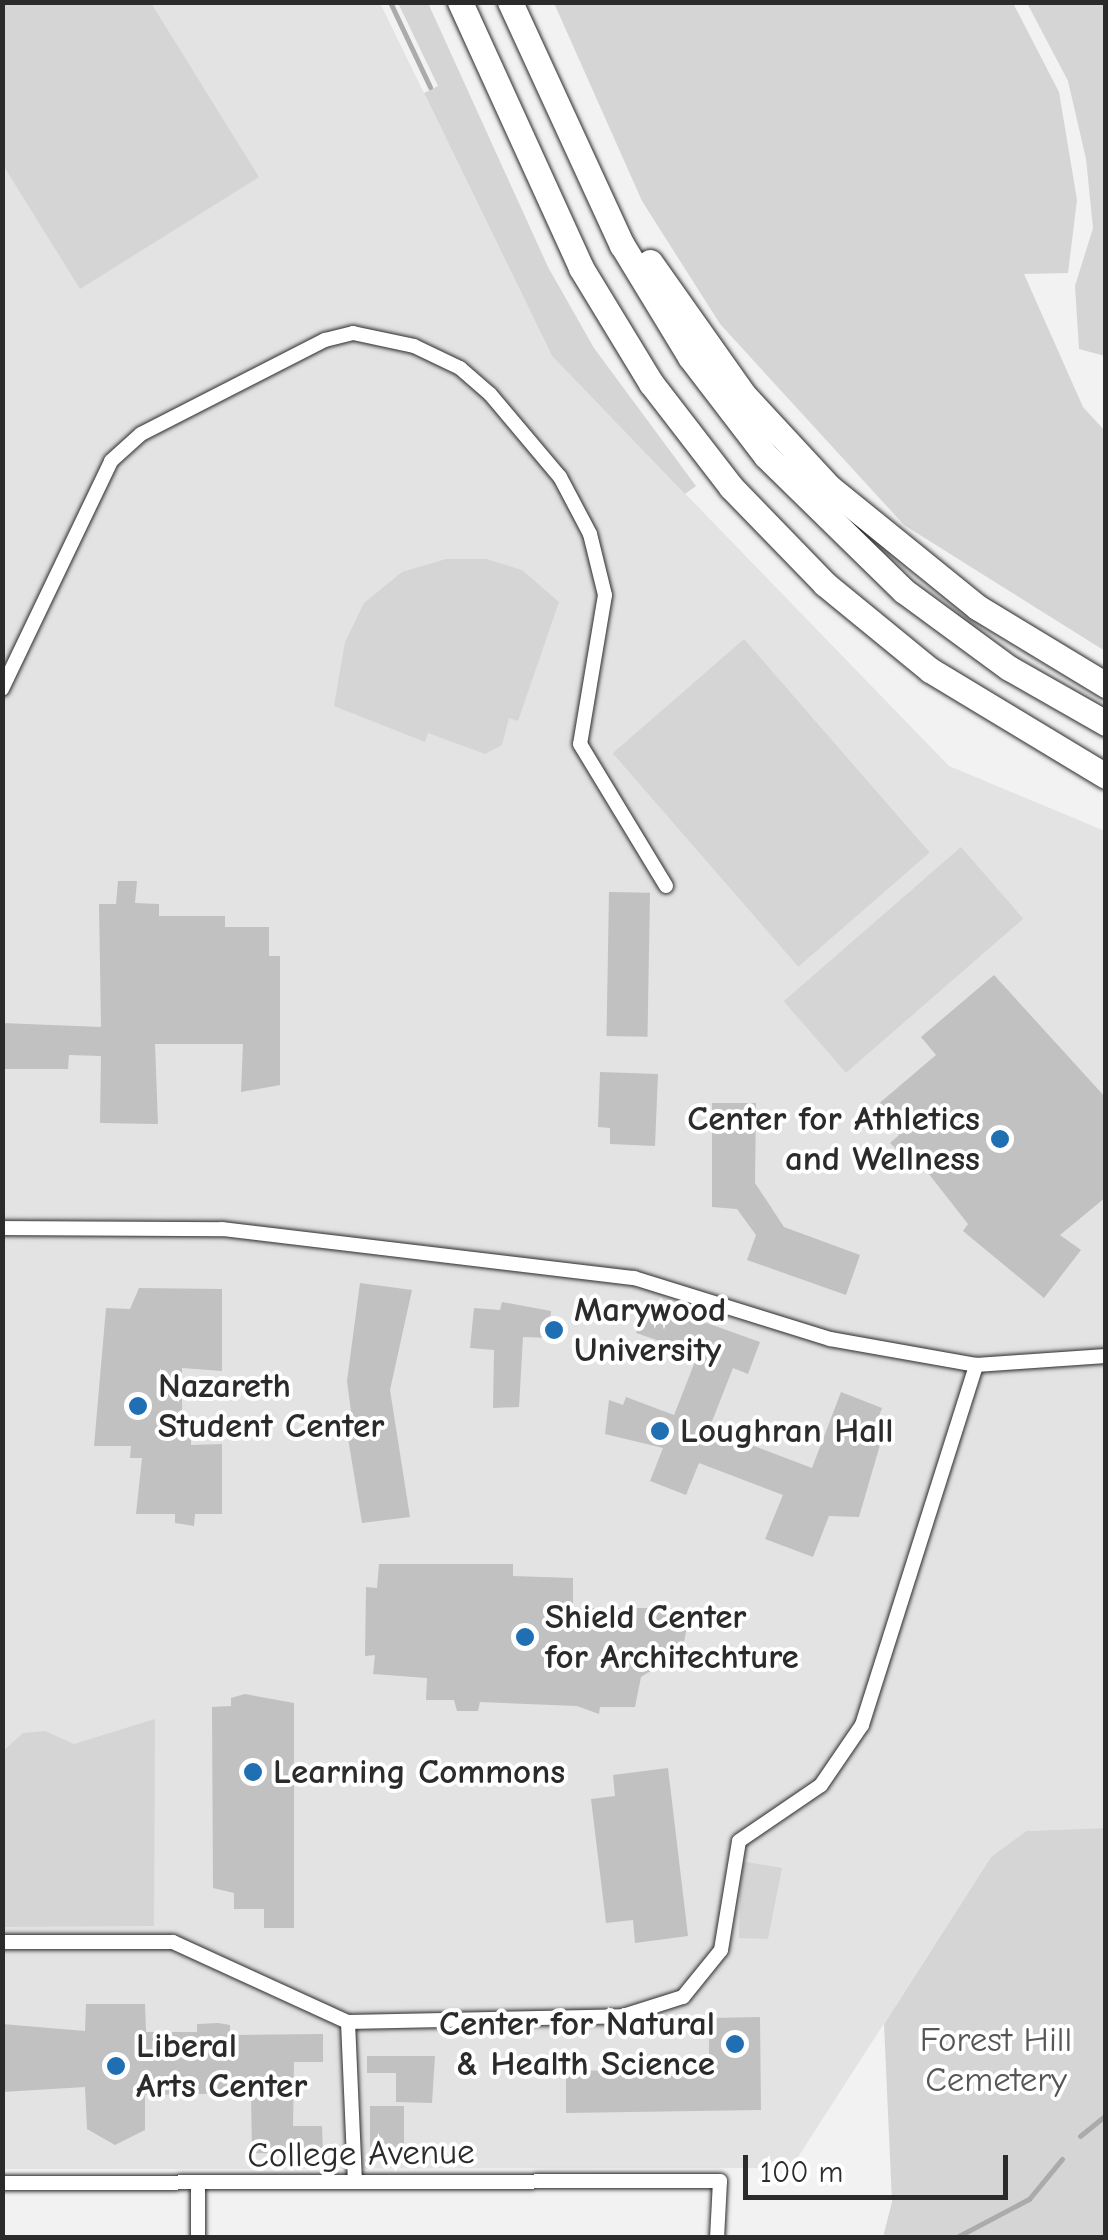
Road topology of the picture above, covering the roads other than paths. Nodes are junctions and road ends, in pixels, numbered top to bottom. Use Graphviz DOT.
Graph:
graph roads {
  1 [pos="460,2"];
  2 [pos="510,2"];
  3 [pos="566,131"];
  4 [pos="1106,686"];
  5 [pos="2,689"];
  6 [pos="1106,723"];
  7 [pos="1106,776"];
  8 [pos="666,886"];
  9 [pos="2,1228"];
  10 [pos="1106,1356"];
  11 [pos="976,1365"];
  12 [pos="2,1942"];
  13 [pos="348,2022"];
  14 [pos="355,2182"];
  15 [pos="2,2183"];
  16 [pos="198,2187"];
  17 [pos="198,2238"];
  18 [pos="716,2238"];
  1 -- 7 [label="highway"];
  2 -- 3 [label="highway"];
  3 -- 4 [label="highway"];
  3 -- 6 [label="highway"];
  5 -- 8 [label="street"];
  9 -- 11 [label="street"];
  10 -- 11 [label="street"];
  11 -- 13 [label="street"];
  12 -- 13 [label="street"];
  13 -- 14 [label="street"];
  14 -- 16 [label="street, College Avenue"];
  14 -- 18 [label="street, College Avenue"];
  15 -- 16 [label="street, College Avenue"];
  16 -- 17 [label="street"];
}
